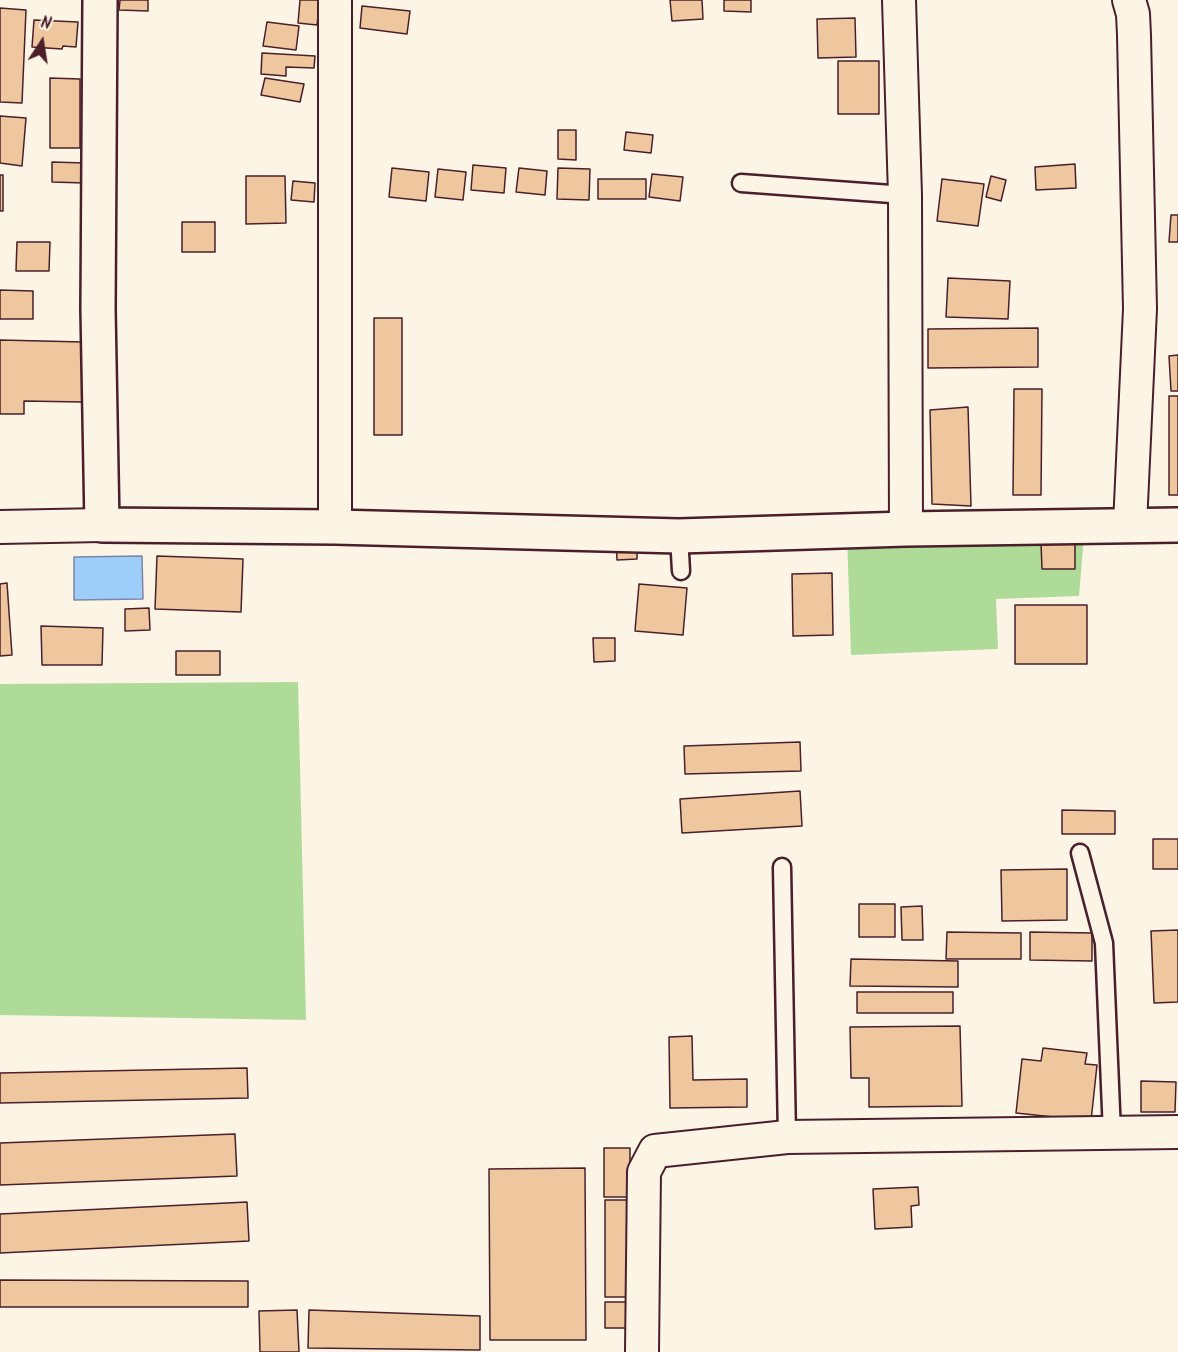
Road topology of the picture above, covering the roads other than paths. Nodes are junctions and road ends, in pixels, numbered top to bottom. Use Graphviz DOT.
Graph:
graph roads {
  1 [pos="100,0"];
  2 [pos="335,0"];
  3 [pos="899,0"];
  4 [pos="1129,0"];
  5 [pos="741,183"];
  6 [pos="905,195"];
  7 [pos="102,525"];
  8 [pos="1130,525"];
  9 [pos="1178,525"];
  10 [pos="335,526"];
  11 [pos="0,528"];
  12 [pos="906,529"];
  13 [pos="679,536"];
  14 [pos="681,571"];
  15 [pos="1080,853"];
  16 [pos="782,867"];
  17 [pos="1178,1132"];
  18 [pos="1112,1133"];
  19 [pos="787,1137"];
  20 [pos="642,1352"];
  1 -- 7 [label="street"];
  2 -- 10 [label="street"];
  3 -- 6 [label="street"];
  4 -- 8 [label="street"];
  5 -- 6 [label="lane"];
  6 -- 12 [label="street"];
  7 -- 10 [label="street"];
  7 -- 11 [label="street"];
  8 -- 9 [label="street"];
  8 -- 12 [label="street"];
  10 -- 13 [label="street"];
  12 -- 13 [label="street"];
  13 -- 14 [label="lane"];
  15 -- 18 [label="lane"];
  16 -- 19 [label="lane"];
  17 -- 18 [label="street"];
  18 -- 19 [label="street"];
  19 -- 20 [label="street"];
}
